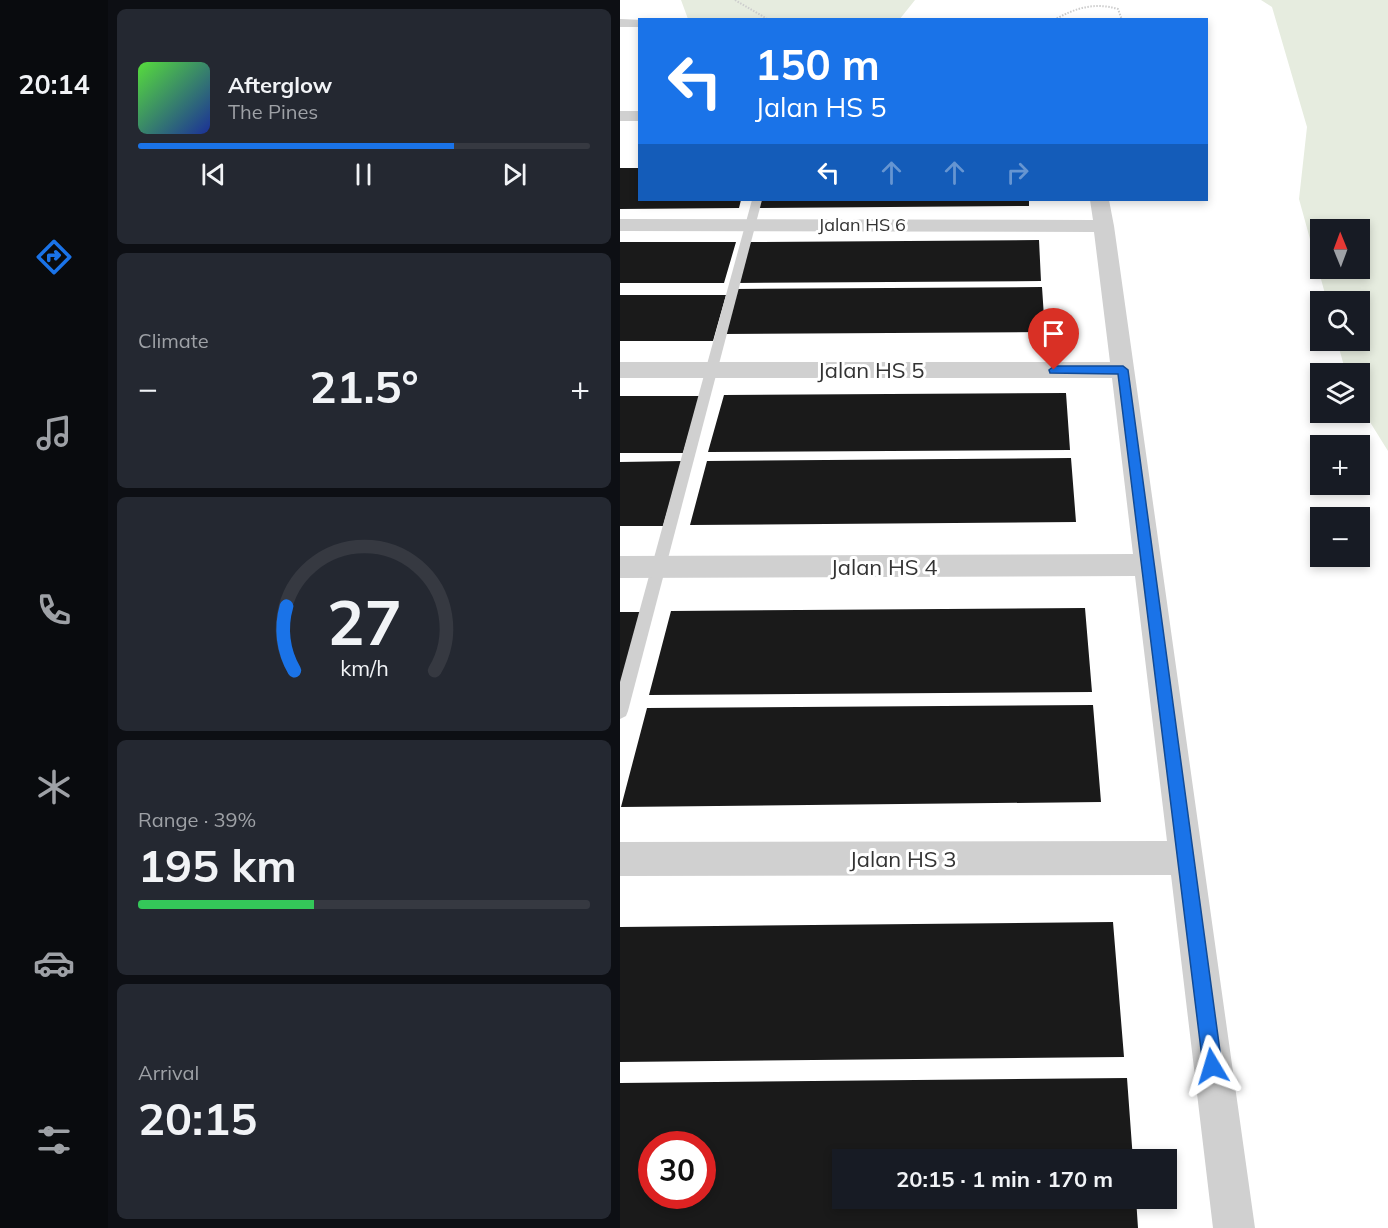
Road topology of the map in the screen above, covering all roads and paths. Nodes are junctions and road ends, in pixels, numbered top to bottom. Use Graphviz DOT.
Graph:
graph roads {
  1 [pos="736,0"];
  2 [pos="766,18"];
  3 [pos="1058,18"];
  4 [pos="1121,18"];
  5 [pos="620,22"];
  6 [pos="638,22"];
  7 [pos="620,116"];
  8 [pos="638,116"];
  9 [pos="757,201"];
  10 [pos="1102,213"];
  11 [pos="620,225"];
  12 [pos="750,225"];
  13 [pos="620,370"];
  14 [pos="711,370"];
  15 [pos="1123,370"];
  16 [pos="1148,565"];
  17 [pos="620,567"];
  18 [pos="659,567"];
  19 [pos="620,711"];
  20 [pos="1186,858"];
  21 [pos="620,859"];
  22 [pos="1234,1228"];
  1 -- 2 [label="path"];
  3 -- 4 [label="path"];
  5 -- 6 [label="street"];
  7 -- 8 [label="street"];
  9 -- 12 [label="lane"];
  10 -- 12 [label="street, Jalan HS 6"];
  10 -- 15 [label="street"];
  11 -- 12 [label="street, Jalan HS 6"];
  12 -- 14 [label="lane"];
  13 -- 14 [label="street, Jalan HS 5"];
  14 -- 15 [label="street, Jalan HS 5"];
  14 -- 18 [label="lane"];
  15 -- 16 [label="street"];
  16 -- 18 [label="street, Jalan HS 4"];
  16 -- 20 [label="street"];
  17 -- 18 [label="street, Jalan HS 4"];
  18 -- 19 [label="lane"];
  20 -- 21 [label="street, Jalan HS 3"];
  20 -- 22 [label="street"];
}
